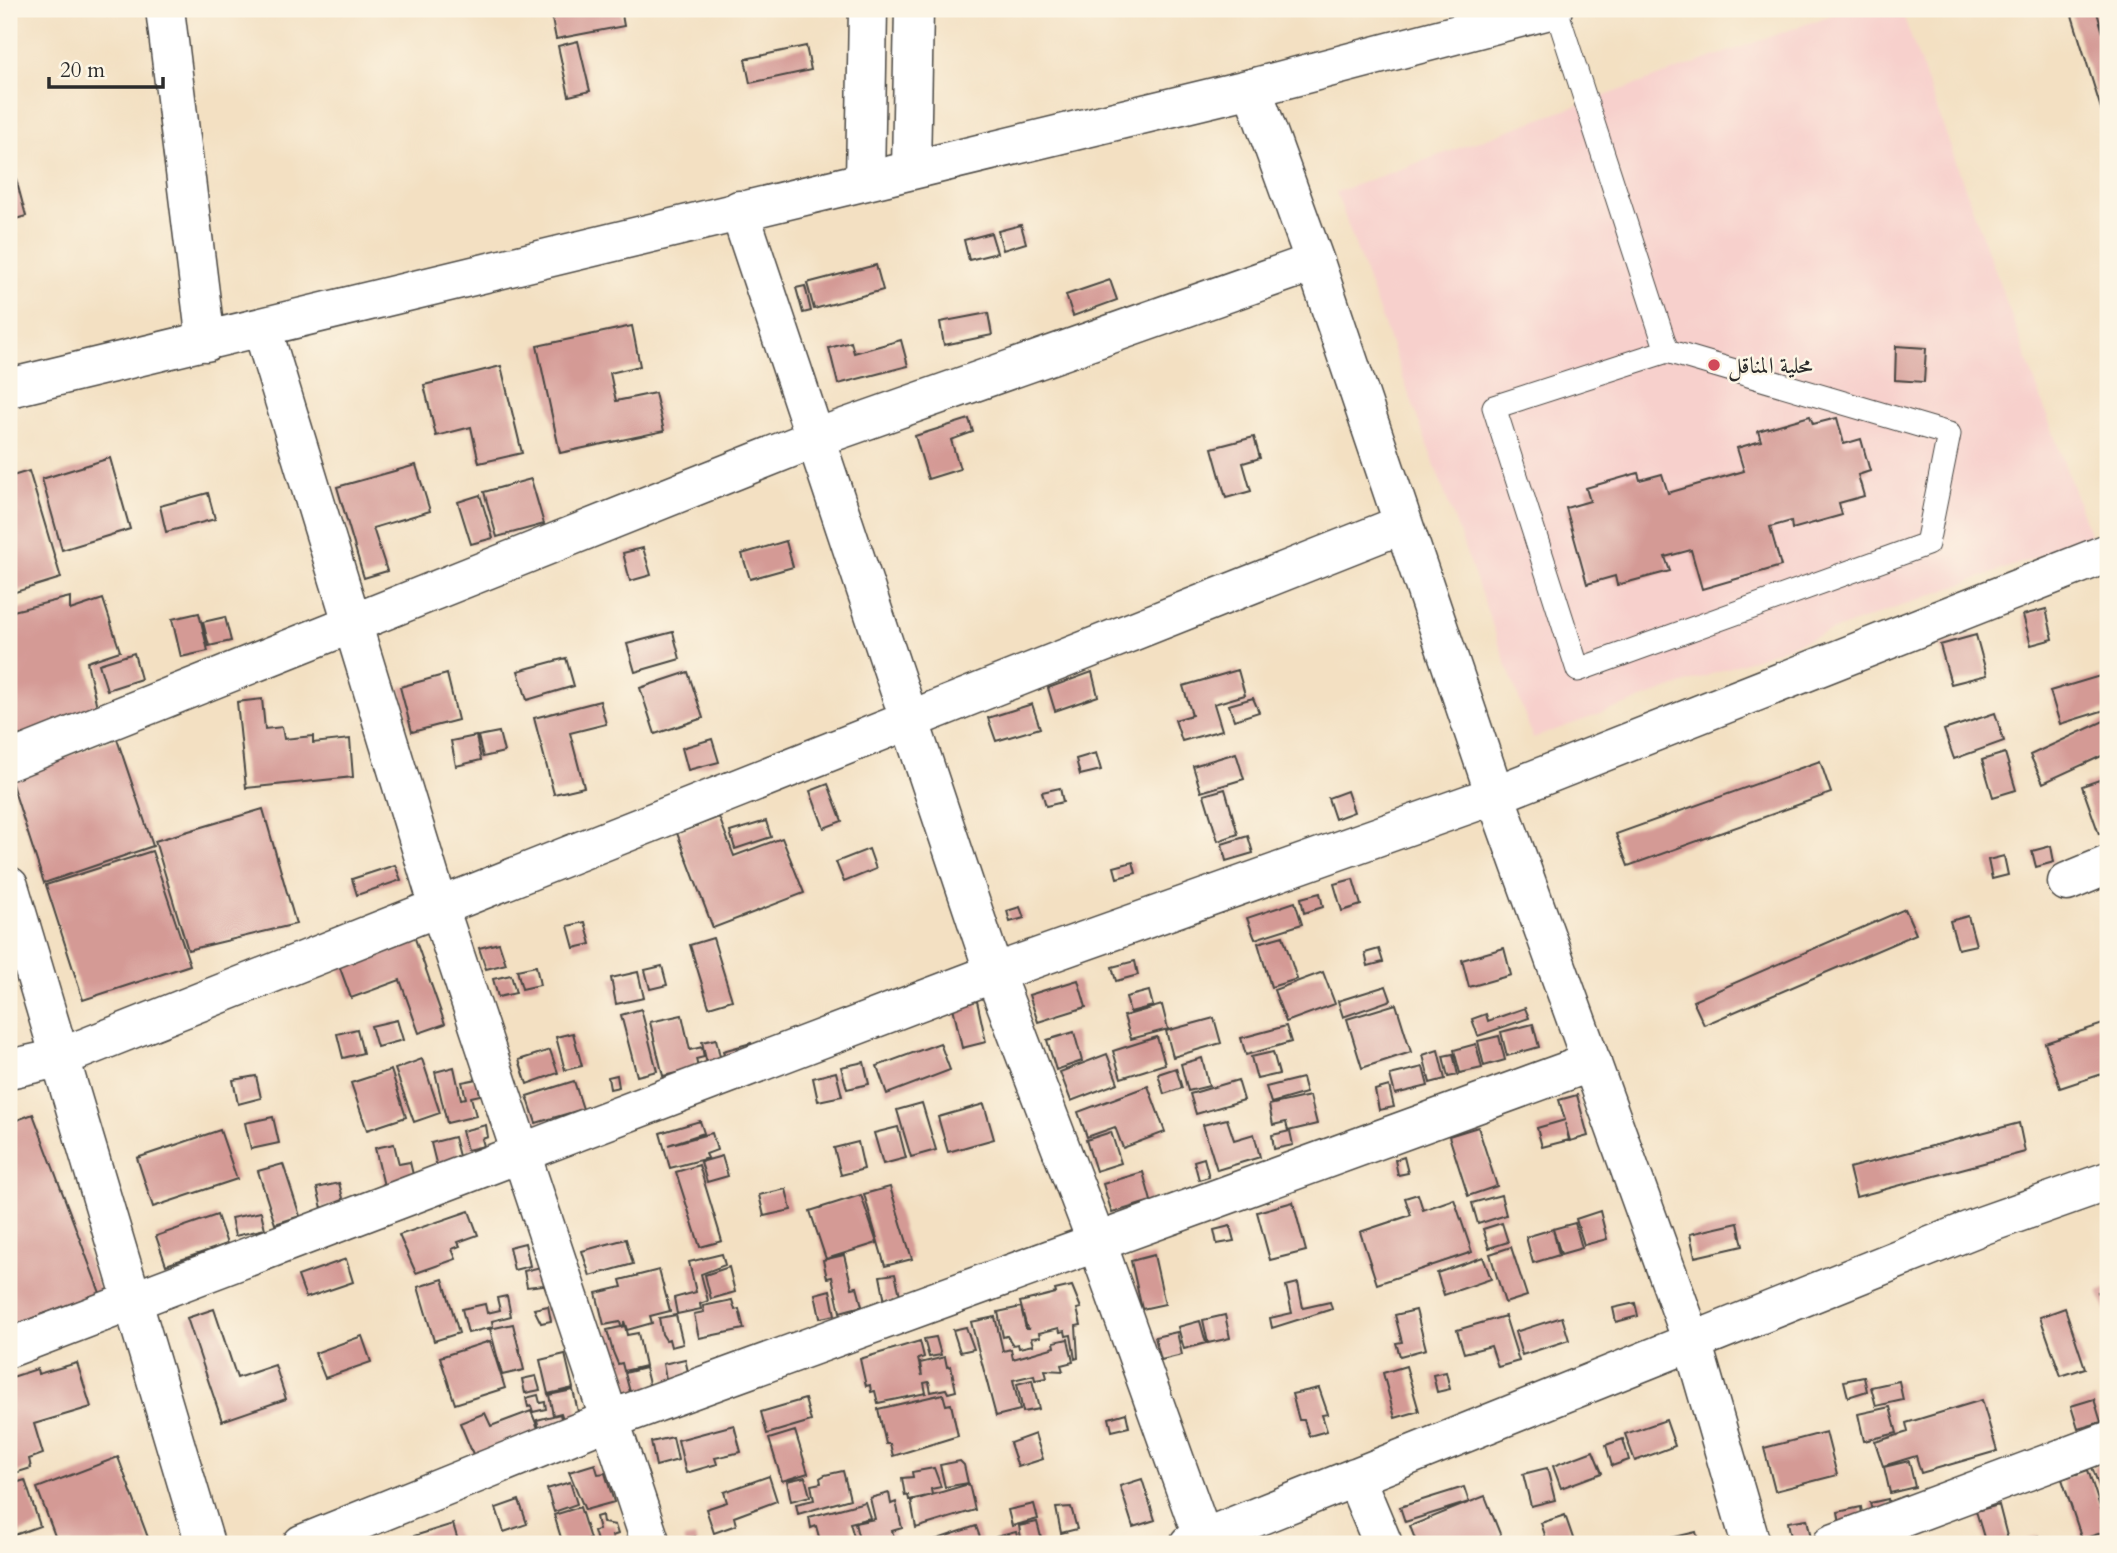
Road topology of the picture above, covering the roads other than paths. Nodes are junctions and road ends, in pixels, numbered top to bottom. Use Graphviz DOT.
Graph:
graph roads {
  1 [pos="165,9"];
  2 [pos="868,9"];
  3 [pos="914,9"];
  4 [pos="1555,9"];
  5 [pos="1252,88"];
  6 [pos="911,169"];
  7 [pos="865,180"];
  8 [pos="739,210"];
  9 [pos="1315,262"];
  10 [pos="262,328"];
  11 [pos="206,342"];
  12 [pos="1667,351"];
  13 [pos="9,388"];
  14 [pos="816,438"];
  15 [pos="1403,524"];
  16 [pos="2108,552"];
  17 [pos="350,622"];
  18 [pos="910,720"];
  19 [pos="9,761"];
  20 [pos="1495,795"];
  21 [pos="2108,865"];
  22 [pos="2067,882"];
  23 [pos="9,886"];
  24 [pos="439,907"];
  25 [pos="994,973"];
  26 [pos="59,1058"];
  27 [pos="1592,1062"];
  28 [pos="9,1069"];
  29 [pos="521,1154"];
  30 [pos="2108,1181"];
  31 [pos="1097,1243"];
  32 [pos="132,1302"];
  33 [pos="1692,1341"];
  34 [pos="9,1348"];
  35 [pos="608,1420"];
  36 [pos="2108,1441"];
  37 [pos="1354,1477"];
  38 [pos="1196,1542"];
  39 [pos="205,1544"];
  40 [pos="302,1544"];
  41 [pos="651,1544"];
  42 [pos="1383,1544"];
  43 [pos="1751,1544"];
  44 [pos="1832,1544"];
  1 -- 11 [label="street"];
  2 -- 7 [label="street"];
  3 -- 6 [label="street"];
  4 -- 5 [label="street"];
  4 -- 12 [label="lane"];
  5 -- 6 [label="street"];
  5 -- 9 [label="street"];
  6 -- 7 [label="street"];
  7 -- 8 [label="street"];
  8 -- 10 [label="street"];
  8 -- 14 [label="street"];
  9 -- 14 [label="street"];
  9 -- 15 [label="street"];
  10 -- 11 [label="street"];
  10 -- 17 [label="street"];
  11 -- 13 [label="street"];
  12 -- 12 [label="lane"];
  14 -- 17 [label="street"];
  14 -- 18 [label="street"];
  15 -- 18 [label="street"];
  15 -- 20 [label="street"];
  16 -- 20 [label="street"];
  17 -- 19 [label="street"];
  17 -- 24 [label="street"];
  18 -- 24 [label="street"];
  18 -- 25 [label="street"];
  20 -- 25 [label="street"];
  20 -- 27 [label="street"];
  21 -- 22 [label="street"];
  23 -- 26 [label="street"];
  24 -- 26 [label="street"];
  24 -- 29 [label="street"];
  25 -- 29 [label="street"];
  25 -- 31 [label="street"];
  26 -- 28 [label="street"];
  26 -- 32 [label="street"];
  27 -- 31 [label="street"];
  27 -- 33 [label="street"];
  29 -- 32 [label="street"];
  29 -- 35 [label="street"];
  30 -- 33 [label="street"];
  31 -- 35 [label="street"];
  31 -- 38 [label="street"];
  32 -- 34 [label="street"];
  32 -- 39 [label="street"];
  33 -- 37 [label="street"];
  33 -- 43 [label="street"];
  35 -- 40 [label="street"];
  35 -- 41 [label="street"];
  36 -- 44 [label="street"];
  37 -- 38 [label="street"];
  37 -- 42 [label="street"];
}
